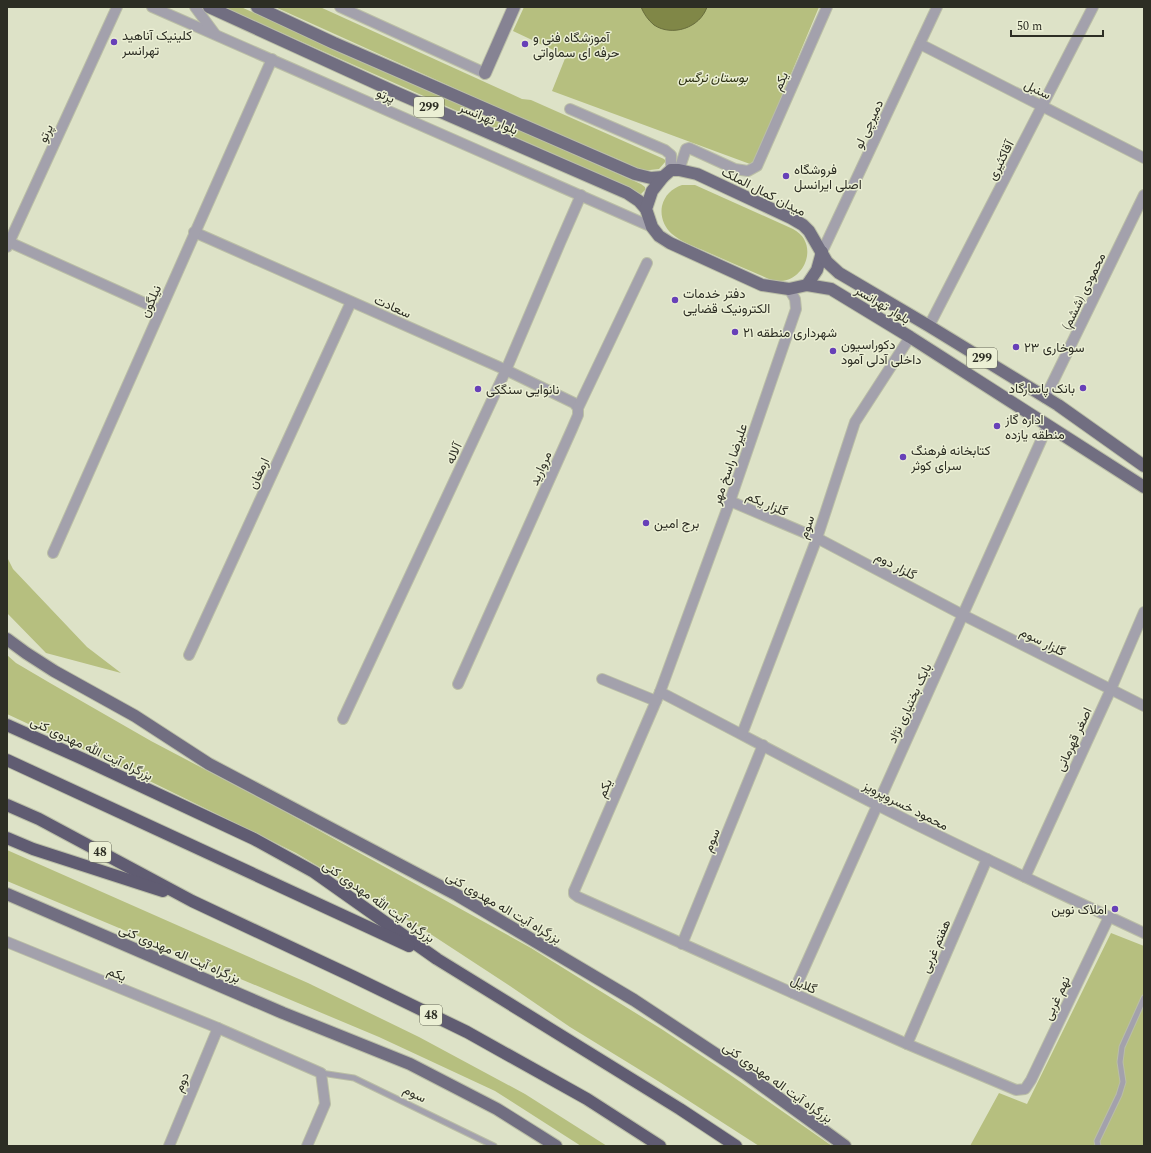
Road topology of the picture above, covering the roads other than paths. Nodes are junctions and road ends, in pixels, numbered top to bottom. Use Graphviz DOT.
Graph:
graph roads {
  1 [pos="116,7"];
  2 [pos="152,7"];
  3 [pos="195,7"];
  4 [pos="209,7"];
  5 [pos="256,7"];
  6 [pos="340,7"];
  7 [pos="514,7"];
  8 [pos="827,7"];
  9 [pos="937,7"];
  10 [pos="1093,7"];
  11 [pos="215,34"];
  12 [pos="920,44"];
  13 [pos="272,59"];
  14 [pos="485,73"];
  15 [pos="1042,106"];
  16 [pos="570,109"];
  17 [pos="1144,158"];
  18 [pos="671,172"];
  19 [pos="1144,195"];
  20 [pos="582,196"];
  21 [pos="646,209"];
  22 [pos="652,227"];
  23 [pos="194,232"];
  24 [pos="8,245"];
  25 [pos="822,252"];
  26 [pos="647,263"];
  27 [pos="807,285"];
  28 [pos="789,289"];
  29 [pos="351,302"];
  30 [pos="160,310"];
  31 [pos="929,326"];
  32 [pos="910,337"];
  33 [pos="506,370"];
  34 [pos="1045,398"];
  35 [pos="578,408"];
  36 [pos="1048,425"];
  37 [pos="1144,466"];
  38 [pos="1144,487"];
  39 [pos="730,501"];
  40 [pos="817,538"];
  41 [pos="53,553"];
  42 [pos="1144,612"];
  43 [pos="963,615"];
  44 [pos="7,639"];
  45 [pos="188,655"];
  46 [pos="602,679"];
  47 [pos="458,684"];
  48 [pos="1111,689"];
  49 [pos="658,697"];
  50 [pos="1144,706"];
  51 [pos="343,719"];
  52 [pos="7,725"];
  53 [pos="742,734"];
  54 [pos="763,745"];
  55 [pos="7,760"];
  56 [pos="7,805"];
  57 [pos="877,805"];
  58 [pos="7,838"];
  59 [pos="987,859"];
  60 [pos="1025,877"];
  61 [pos="7,894"];
  62 [pos="574,894"];
  63 [pos="192,901"];
  64 [pos="1109,916"];
  65 [pos="1144,933"];
  66 [pos="7,942"];
  67 [pos="682,944"];
  68 [pos="437,960"];
  69 [pos="793,993"];
  70 [pos="1144,998"];
  71 [pos="218,1028"];
  72 [pos="907,1044"];
  73 [pos="321,1073"];
  74 [pos="1025,1090"];
  75 [pos="169,1146"];
  76 [pos="307,1146"];
  77 [pos="494,1146"];
  78 [pos="556,1146"];
  79 [pos="660,1146"];
  80 [pos="736,1146"];
  81 [pos="845,1146"];
  82 [pos="1098,1146"];
  1 -- 24 [label="street, پرتو"];
  2 -- 11 [label="street, پرتو"];
  3 -- 11 [label="street"];
  4 -- 21 [label="main road, بلوار تهرانسر / 299"];
  5 -- 18 [label="main road, بلوار تهرانسر / 299"];
  6 -- 14 [label="street"];
  7 -- 14 [label="street"];
  8 -- 18 [label="street, یکم"];
  9 -- 12 [label="street, دمیرچی لو"];
  10 -- 15 [label="street, آقاکثیری"];
  11 -- 13 [label="street, پرتو"];
  12 -- 15 [label="street, سنبل"];
  12 -- 25 [label="street, دمیرچی لو"];
  13 -- 20 [label="street, پرتو"];
  13 -- 23 [label="street, نیلگون"];
  15 -- 17 [label="street, سنبل"];
  15 -- 31 [label="street, آقاکثیری"];
  16 -- 18 [label="street"];
  18 -- 21 [label="main road"];
  18 -- 25 [label="main road, میدان کمال الملک"];
  19 -- 34 [label="street, محمودی (ششم)"];
  20 -- 22 [label="street, پرتو"];
  20 -- 33 [label="street, آلاله"];
  21 -- 22 [label="main road"];
  22 -- 28 [label="main road"];
  23 -- 29 [label="street, سعادت"];
  23 -- 30 [label="street, نیلگون"];
  24 -- 30 [label="street"];
  25 -- 27 [label="main road"];
  25 -- 31 [label="main road, بلوار تهرانسر / 299"];
  26 -- 35 [label="street, مروارید"];
  27 -- 28 [label="main road"];
  27 -- 32 [label="main road, بلوار تهرانسر / 299"];
  28 -- 39 [label="street, علیرضا راسخ مهر"];
  29 -- 33 [label="street, سعادت"];
  29 -- 45 [label="street, ارمغان"];
  30 -- 41 [label="street, نیلگون"];
  31 -- 34 [label="main road, بلوار تهرانسر / 299"];
  32 -- 36 [label="main road, بلوار تهرانسر / 299"];
  32 -- 40 [label="street, سوم"];
  33 -- 35 [label="street, سعادت"];
  33 -- 51 [label="street, آلاله"];
  34 -- 37 [label="main road, بلوار تهرانسر / 299"];
  35 -- 47 [label="street, مروارید"];
  36 -- 38 [label="main road, بلوار تهرانسر / 299"];
  36 -- 43 [label="street, بابک بختیاری نژاد"];
  39 -- 40 [label="street, گلزار یکم"];
  39 -- 49 [label="street, علیرضا راسخ مهر"];
  40 -- 43 [label="street, گلزار دوم"];
  40 -- 53 [label="street, سوم"];
  42 -- 48 [label="street, اصغر قهرمانی"];
  43 -- 48 [label="street, گلزار سوم"];
  43 -- 57 [label="street, بابک بختیاری نژاد"];
  44 -- 81 [label="main road, بزرگراه آیت اله مهدوی کنی"];
  46 -- 49 [label="street, محمود خسروپرویز"];
  48 -- 50 [label="street, گلزار سوم"];
  48 -- 60 [label="street, اصغر قهرمانی"];
  49 -- 53 [label="street, محمود خسروپرویز"];
  49 -- 62 [label="street, یکم"];
  52 -- 68 [label="highway, بزرگراه آیت الله مهدوی کنی"];
  53 -- 54 [label="street, محمود خسروپرویز"];
  54 -- 57 [label="street, محمود خسروپرویز"];
  54 -- 67 [label="street, سوم"];
  55 -- 68 [label="highway, بزرگراه آیت الله مهدوی کنی"];
  56 -- 63 [label="highway, 48"];
  57 -- 59 [label="street, محمود خسروپرویز"];
  57 -- 69 [label="street, بابک بختیاری نژاد"];
  58 -- 63 [label="highway"];
  59 -- 60 [label="street, محمود خسروپرویز"];
  59 -- 72 [label="street, هفتم غربی"];
  60 -- 64 [label="street, محمود خسروپرویز"];
  61 -- 78 [label="main road, بزرگراه آیت اله مهدوی کنی"];
  62 -- 67 [label="street, گلایل"];
  63 -- 79 [label="highway, 48"];
  64 -- 65 [label="street, محمود خسروپرویز"];
  64 -- 74 [label="street, نهم غربی"];
  66 -- 71 [label="street, یکم"];
  67 -- 69 [label="street, گلایل"];
  68 -- 80 [label="highway"];
  69 -- 72 [label="street, گلایل"];
  70 -- 82 [label="lane"];
  71 -- 73 [label="street, سوم"];
  71 -- 75 [label="street, دوم"];
  72 -- 74 [label="street, گلایل"];
  73 -- 76 [label="street"];
  73 -- 77 [label="lane, سوم"];
}
